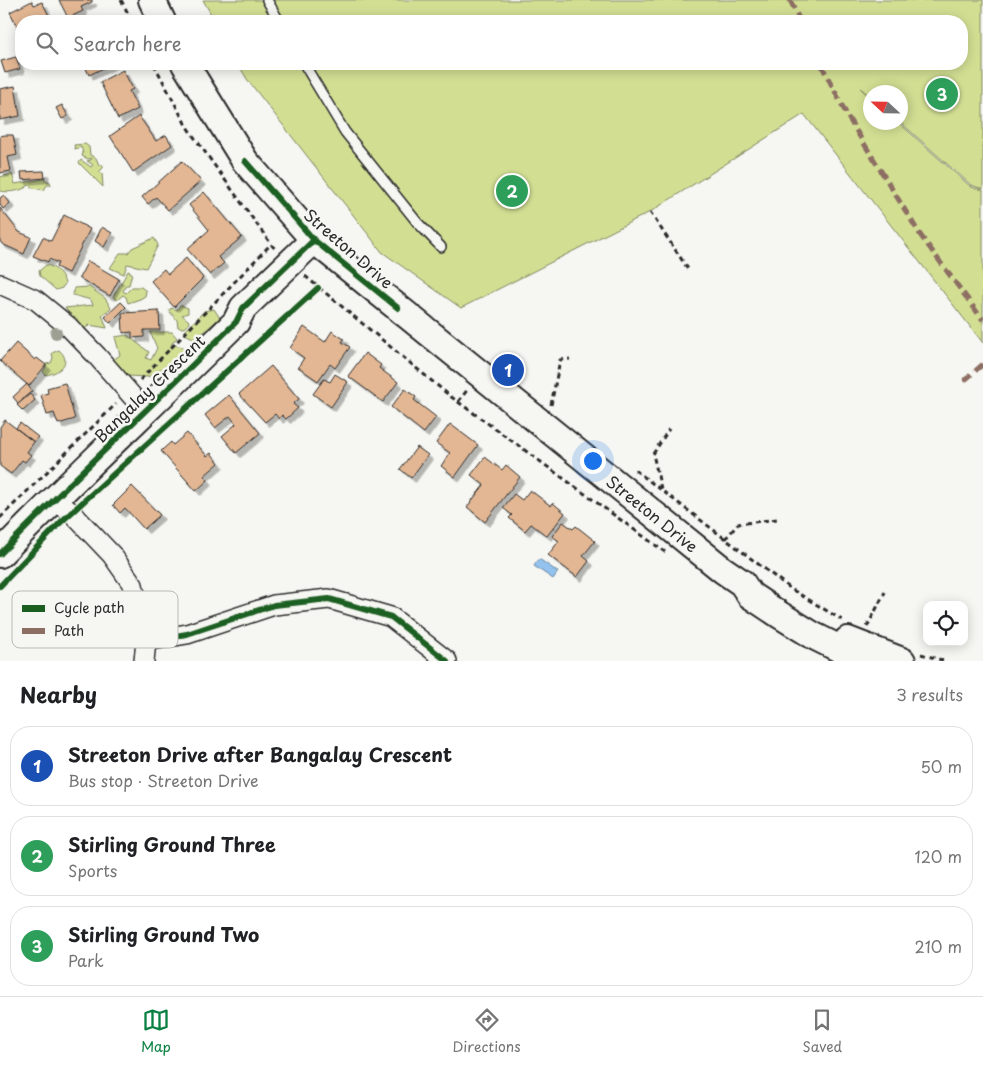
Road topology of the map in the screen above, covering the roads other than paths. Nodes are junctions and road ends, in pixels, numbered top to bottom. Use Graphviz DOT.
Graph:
graph roads {
  1 [pos="152,0"];
  2 [pos="267,0"];
  3 [pos="159,15"];
  4 [pos="276,15"];
  5 [pos="189,70"];
  6 [pos="308,70"];
  7 [pos="321,246"];
  8 [pos="441,247"];
  9 [pos="0,284"];
  10 [pos="146,412"];
  11 [pos="54,499"];
  12 [pos="0,554"];
  13 [pos="742,583"];
  14 [pos="135,591"];
  15 [pos="178,636"];
  16 [pos="145,648"];
  17 [pos="908,656"];
  18 [pos="144,661"];
  19 [pos="447,661"];
  20 [pos="864,661"];
  1 -- 3 [label="main road"];
  2 -- 4 [label="lane"];
  5 -- 7 [label="main road, Streeton Drive"];
  6 -- 8 [label="lane"];
  7 -- 10 [label="main road, Bangalay Crescent"];
  7 -- 13 [label="main road, Streeton Drive"];
  9 -- 10 [label="street"];
  10 -- 11 [label="main road, Bangalay Crescent"];
  11 -- 12 [label="main road, Bangalay Crescent"];
  11 -- 14 [label="street"];
  13 -- 17 [label="main road, Streeton Drive"];
  13 -- 20 [label="main road, Streeton Drive"];
  15 -- 19 [label="street"];
  16 -- 18 [label="street"];
}
